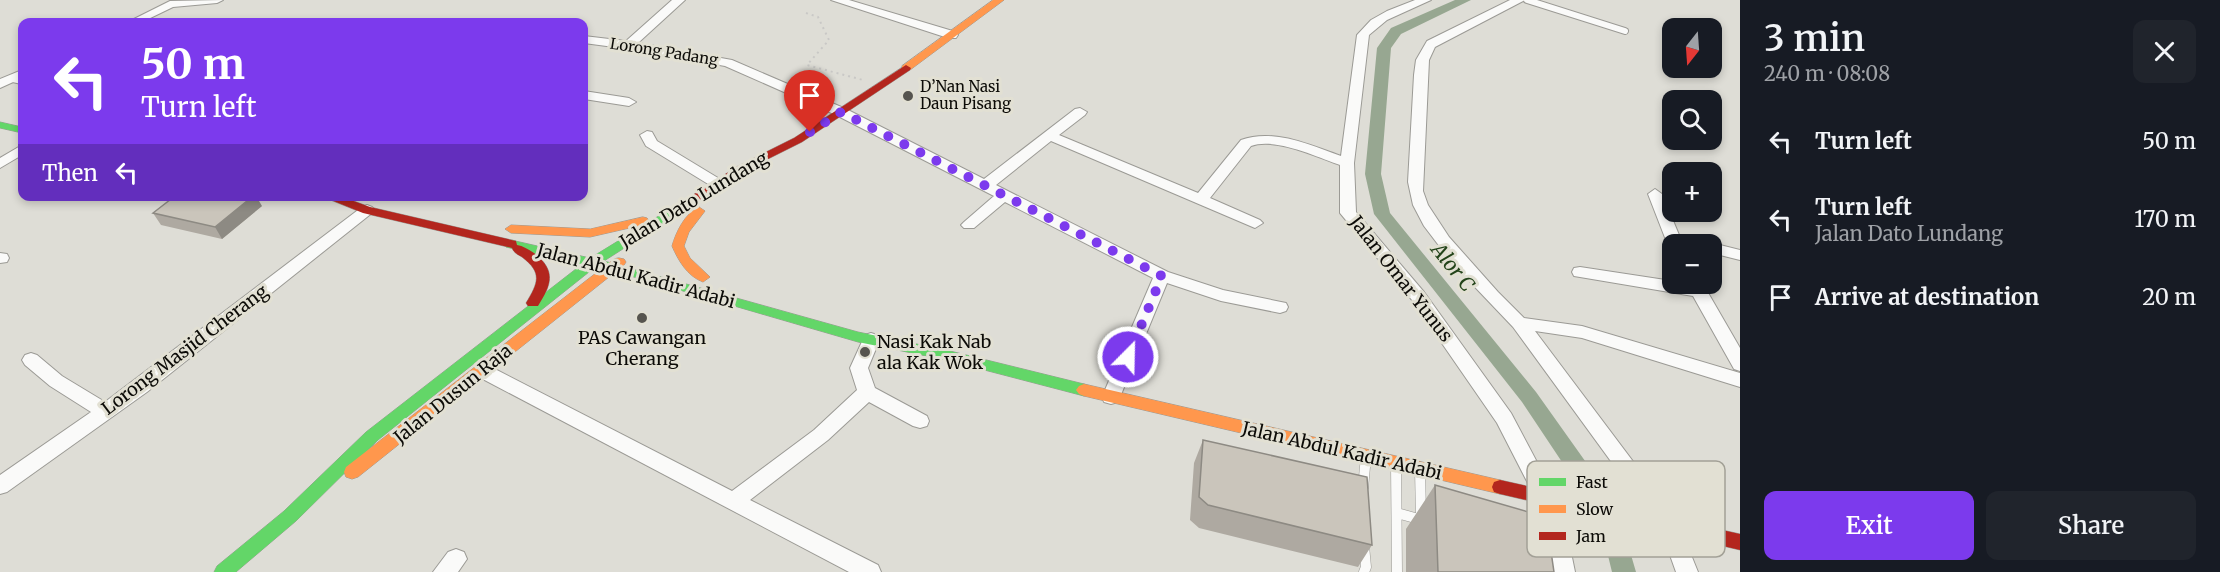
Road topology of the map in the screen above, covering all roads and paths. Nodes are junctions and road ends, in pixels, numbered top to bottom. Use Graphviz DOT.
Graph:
graph roads {
  1 [pos="217,0"];
  2 [pos="680,0"];
  3 [pos="837,0"];
  4 [pos="999,0"];
  5 [pos="1425,0"];
  6 [pos="1519,0"];
  7 [pos="1527,0"];
  8 [pos="806,13"];
  9 [pos="142,18"];
  10 [pos="1625,31"];
  11 [pos="952,35"];
  12 [pos="588,40"];
  13 [pos="629,45"];
  14 [pos="18,78"];
  15 [pos="0,84"];
  16 [pos="882,86"];
  17 [pos="588,96"];
  18 [pos="629,102"];
  19 [pos="841,112"];
  20 [pos="1080,112"];
  21 [pos="0,125"];
  22 [pos="18,129"];
  23 [pos="646,135"];
  24 [pos="1050,136"];
  25 [pos="798,140"];
  26 [pos="18,152"];
  27 [pos="1347,163"];
  28 [pos="0,164"];
  29 [pos="718,184"];
  30 [pos="985,186"];
  31 [pos="1655,194"];
  32 [pos="1004,195"];
  33 [pos="1201,200"];
  34 [pos="367,203"];
  35 [pos="678,208"];
  36 [pos="699,211"];
  37 [pos="1255,223"];
  38 [pos="969,225"];
  39 [pos="1670,234"];
  40 [pos="510,244"];
  41 [pos="1722,250"];
  42 [pos="607,252"];
  43 [pos="1740,255"];
  44 [pos="628,256"];
  45 [pos="592,263"];
  46 [pos="612,268"];
  47 [pos="671,268"];
  48 [pos="1580,272"];
  49 [pos="1162,276"];
  50 [pos="1662,283"];
  51 [pos="693,290"];
  52 [pos="1701,294"];
  53 [pos="782,301"];
  54 [pos="563,307"];
  55 [pos="1280,307"];
  56 [pos="521,318"];
  57 [pos="1519,323"];
  58 [pos="871,339"];
  59 [pos="946,356"];
  60 [pos="31,360"];
  61 [pos="1740,364"];
  62 [pos="483,371"];
  63 [pos="1740,380"];
  64 [pos="867,392"];
  65 [pos="1111,397"];
  66 [pos="106,412"];
  67 [pos="920,421"];
  68 [pos="1366,456"];
  69 [pos="1622,461"];
  70 [pos="1527,462"];
  71 [pos="1396,463"];
  72 [pos="1420,468"];
  73 [pos="0,486"];
  74 [pos="1527,493"];
  75 [pos="1362,497"];
  76 [pos="732,502"];
  77 [pos="1397,513"];
  78 [pos="290,516"];
  79 [pos="1363,535"];
  80 [pos="1725,539"];
  81 [pos="1740,542"];
  82 [pos="1561,557"];
  83 [pos="1681,557"];
  84 [pos="223,572"];
  85 [pos="870,572"];
  86 [pos="1364,572"];
  87 [pos="1397,572"];
  88 [pos="1564,572"];
  89 [pos="1687,572"];
  1 -- 9 [label="street"];
  2 -- 13 [label="street"];
  3 -- 11 [label="street"];
  4 -- 11 [label="main road, Jalan Dato Lundang"];
  5 -- 27 [label="street, Jalan Omar Yunus"];
  6 -- 57 [label="street"];
  7 -- 10 [label="lane"];
  8 -- 16 [label="path"];
  11 -- 16 [label="main road, Jalan Dato Lundang"];
  12 -- 13 [label="street, Lorong Padang"];
  13 -- 19 [label="street, Lorong Padang"];
  14 -- 15 [label="street"];
  16 -- 19 [label="main road, Jalan Dato Lundang"];
  17 -- 18 [label="street"];
  19 -- 25 [label="main road, Jalan Dato Lundang"];
  19 -- 30 [label="street, Lorong Padang"];
  20 -- 24 [label="street"];
  21 -- 22 [label="main road"];
  23 -- 29 [label="street"];
  24 -- 30 [label="street"];
  24 -- 33 [label="street"];
  25 -- 29 [label="main road, Jalan Dato Lundang"];
  25 -- 36 [label="main road, Jalan Dato Lundang"];
  26 -- 28 [label="street"];
  27 -- 33 [label="street"];
  27 -- 70 [label="street, Jalan Omar Yunus"];
  29 -- 35 [label="main road, Jalan Dato Lundang"];
  30 -- 32 [label="street, Lorong Padang"];
  31 -- 39 [label="street"];
  32 -- 38 [label="street"];
  32 -- 49 [label="street, Lorong Padang"];
  33 -- 37 [label="street"];
  34 -- 40 [label="main road, Jalan Abdul Kadir Adabi"];
  34 -- 66 [label="street, Lorong Masjid Cherang"];
  35 -- 42 [label="main road, Jalan Dato Lundang"];
  35 -- 42 [label="main road, Jalan Abdul Kadir Adabi"];
  36 -- 44 [label="main road, Jalan Dato Lundang"];
  36 -- 47 [label="main road, Jalan Abdul Kadir Adabi"];
  40 -- 45 [label="main road, Jalan Abdul Kadir Adabi"];
  40 -- 56 [label="main road"];
  41 -- 43 [label="street"];
  42 -- 44 [label="main road, Jalan Abdul Kadir Adabi"];
  42 -- 45 [label="main road, Jalan Dato Lundang"];
  44 -- 46 [label="main road, Jalan Dato Lundang"];
  45 -- 46 [label="main road, Jalan Abdul Kadir Adabi"];
  45 -- 56 [label="main road, Jalan Dusun Raja"];
  46 -- 51 [label="main road, Jalan Abdul Kadir Adabi"];
  46 -- 54 [label="main road, Jalan Dusun Raja"];
  48 -- 50 [label="street"];
  49 -- 55 [label="street, Lorong Padang"];
  49 -- 65 [label="street"];
  51 -- 54 [label="main road"];
  51 -- 58 [label="main road, Jalan Abdul Kadir Adabi"];
  52 -- 61 [label="street"];
  53 -- 59 [label="main road, Jalan Abdul Kadir Adabi"];
  54 -- 62 [label="main road, Jalan Dusun Raja"];
  56 -- 78 [label="main road, Jalan Dusun Raja"];
  57 -- 63 [label="street"];
  57 -- 69 [label="street"];
  58 -- 59 [label="main road, Jalan Abdul Kadir Adabi"];
  58 -- 64 [label="street"];
  59 -- 65 [label="main road, Jalan Abdul Kadir Adabi"];
  60 -- 66 [label="street"];
  62 -- 76 [label="street"];
  62 -- 78 [label="main road, Jalan Dusun Raja"];
  64 -- 67 [label="street"];
  64 -- 76 [label="street"];
  65 -- 68 [label="main road, Jalan Abdul Kadir Adabi"];
  66 -- 73 [label="street, Lorong Masjid Cherang"];
  68 -- 71 [label="main road, Jalan Abdul Kadir Adabi"];
  68 -- 75 [label="lane"];
  71 -- 72 [label="main road, Jalan Abdul Kadir Adabi"];
  71 -- 77 [label="lane"];
  72 -- 74 [label="main road, Jalan Abdul Kadir Adabi"];
  72 -- 77 [label="lane"];
  76 -- 85 [label="street"];
  77 -- 87 [label="lane"];
  78 -- 84 [label="main road, Jalan Dusun Raja"];
  79 -- 86 [label="lane"];
  80 -- 81 [label="main road, Jalan Abdul Kadir Adabi"];
  82 -- 88 [label="street, Jalan Omar Yunus"];
  83 -- 89 [label="street"];
}
